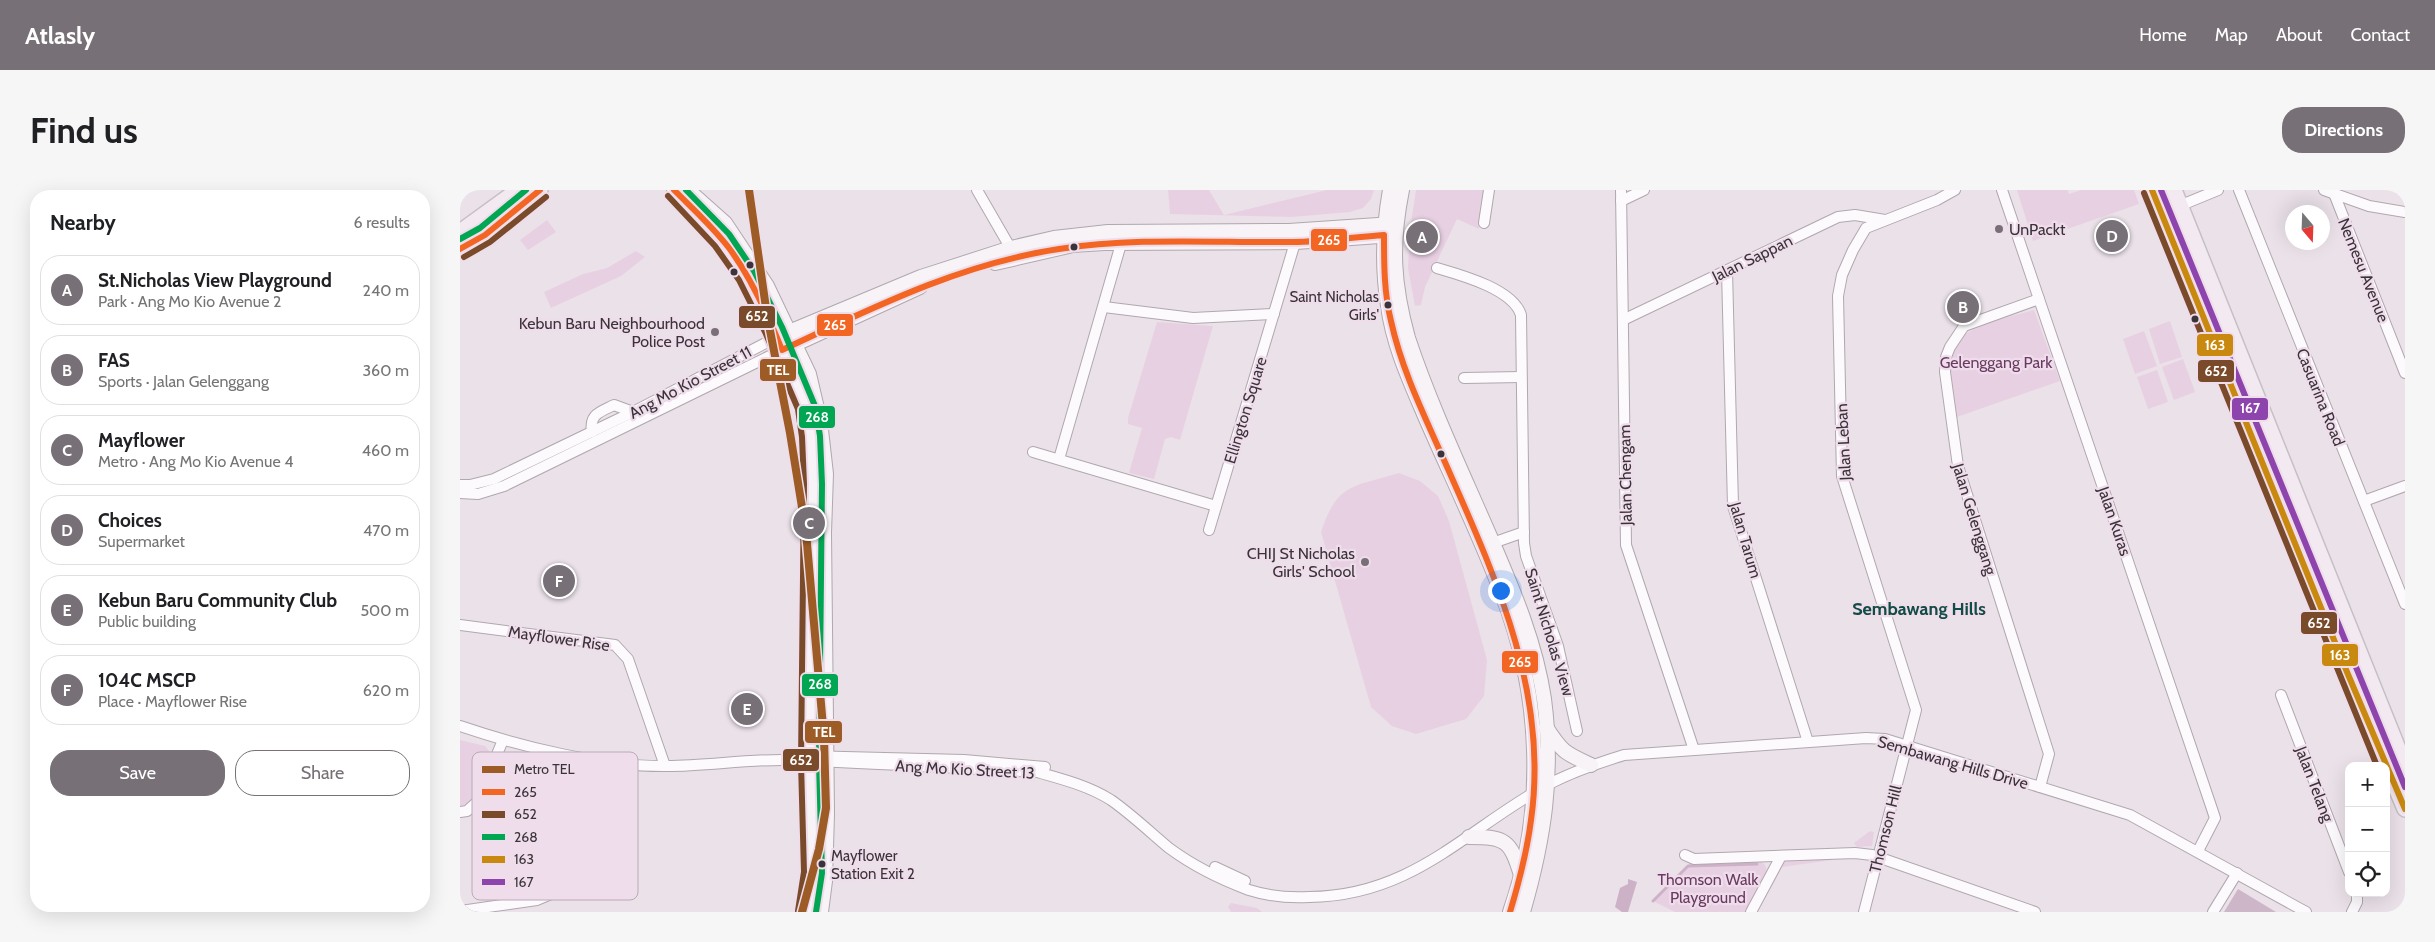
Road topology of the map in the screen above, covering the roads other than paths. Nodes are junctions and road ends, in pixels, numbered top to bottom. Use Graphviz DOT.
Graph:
graph roads {
  1 [pos="518,190"];
  2 [pos="540,190"];
  3 [pos="674,190"];
  4 [pos="688,190"];
  5 [pos="977,190"];
  6 [pos="1390,190"];
  7 [pos="1402,190"];
  8 [pos="1489,190"];
  9 [pos="1621,190"];
  10 [pos="1644,190"];
  11 [pos="1955,190"];
  12 [pos="2002,190"];
  13 [pos="2152,190"];
  14 [pos="2174,190"];
  15 [pos="2218,190"];
  16 [pos="2239,190"];
  17 [pos="2324,190"];
  18 [pos="2335,196"];
  19 [pos="1621,201"];
  20 [pos="2180,205"];
  21 [pos="2405,212"];
  22 [pos="2162,213"];
  23 [pos="1885,220"];
  24 [pos="1484,223"];
  25 [pos="1390,229"];
  26 [pos="460,232"];
  27 [pos="1297,236"];
  28 [pos="1123,238"];
  29 [pos="460,249"];
  30 [pos="1013,253"];
  31 [pos="1437,268"];
  32 [pos="1727,271"];
  33 [pos="2039,298"];
  34 [pos="1104,307"];
  35 [pos="1274,314"];
  36 [pos="1623,320"];
  37 [pos="787,338"];
  38 [pos="782,350"];
  39 [pos="2405,373"];
  40 [pos="1521,376"];
  41 [pos="1464,378"];
  42 [pos="1033,452"];
  43 [pos="1059,459"];
  44 [pos="460,485"];
  45 [pos="2405,486"];
  46 [pos="460,493"];
  47 [pos="2364,501"];
  48 [pos="1216,506"];
  49 [pos="1209,530"];
  50 [pos="1524,532"];
  51 [pos="1488,545"];
  52 [pos="2405,604"];
  53 [pos="460,625"];
  54 [pos="2365,665"];
  55 [pos="2347,672"];
  56 [pos="2281,695"];
  57 [pos="460,726"];
  58 [pos="1546,727"];
  59 [pos="1577,731"];
  60 [pos="503,740"];
  61 [pos="1808,742"];
  62 [pos="1906,746"];
  63 [pos="1694,750"];
  64 [pos="498,752"];
  65 [pos="559,752"];
  66 [pos="810,759"];
  67 [pos="826,760"];
  68 [pos="2404,761"];
  69 [pos="638,764"];
  70 [pos="1591,765"];
  71 [pos="665,766"];
  72 [pos="1547,786"];
  73 [pos="2040,787"];
  74 [pos="1534,794"];
  75 [pos="472,806"];
  76 [pos="2405,809"];
  77 [pos="460,812"];
  78 [pos="1469,837"];
  79 [pos="2198,852"];
  80 [pos="1685,855"];
  81 [pos="1879,856"];
  82 [pos="1780,858"];
  83 [pos="2345,862"];
  84 [pos="2237,873"];
  85 [pos="1521,875"];
  86 [pos="2357,897"];
  87 [pos="538,900"];
  88 [pos="460,912"];
  89 [pos="807,912"];
  90 [pos="821,912"];
  91 [pos="1510,912"];
  92 [pos="1523,912"];
  93 [pos="1751,912"];
  94 [pos="1864,912"];
  95 [pos="2035,912"];
  96 [pos="2213,912"];
  97 [pos="2306,912"];
  98 [pos="2352,912"];
  1 -- 26 [label="main road"];
  2 -- 29 [label="main road"];
  3 -- 37 [label="main road"];
  4 -- 37 [label="main road"];
  5 -- 30 [label="street"];
  6 -- 25 [label="main road"];
  7 -- 25 [label="main road"];
  8 -- 24 [label="street"];
  9 -- 19 [label="street, Jalan Chengam"];
  10 -- 19 [label="street"];
  11 -- 23 [label="street, Jalan Leban"];
  12 -- 33 [label="street, Jalan Kuras"];
  13 -- 22 [label="main road"];
  14 -- 20 [label="main road"];
  15 -- 20 [label="street"];
  16 -- 47 [label="street, Casuarina Road"];
  17 -- 18 [label="street"];
  18 -- 21 [label="street"];
  18 -- 39 [label="street, Nemesu Avenue"];
  19 -- 36 [label="street, Jalan Chengam"];
  20 -- 22 [label="street"];
  20 -- 54 [label="main road"];
  22 -- 55 [label="main road"];
  23 -- 32 [label="street, Jalan Sappan"];
  23 -- 62 [label="street, Jalan Leban"];
  25 -- 27 [label="main road, Ang Mo Kio Street 11"];
  25 -- 51 [label="main road"];
  27 -- 28 [label="main road, Ang Mo Kio Street 11"];
  27 -- 35 [label="street, Ellington Square"];
  28 -- 30 [label="main road, Ang Mo Kio Street 11"];
  28 -- 34 [label="street"];
  30 -- 37 [label="main road, Ang Mo Kio Street 11"];
  31 -- 40 [label="street, Saint Nicholas View"];
  32 -- 36 [label="street, Jalan Sappan"];
  32 -- 61 [label="street, Jalan Tarum"];
  33 -- 73 [label="street, Jalan Gelenggang"];
  33 -- 79 [label="street, Jalan Kuras"];
  34 -- 35 [label="street"];
  34 -- 43 [label="street"];
  35 -- 48 [label="street, Ellington Square"];
  36 -- 63 [label="street, Jalan Chengam"];
  37 -- 38 [label="main road"];
  37 -- 44 [label="street, Ang Mo Kio Street 11"];
  37 -- 67 [label="main road"];
  38 -- 46 [label="street, Ang Mo Kio Street 11"];
  38 -- 66 [label="main road"];
  40 -- 41 [label="street"];
  40 -- 50 [label="street, Saint Nicholas View"];
  42 -- 43 [label="street"];
  43 -- 48 [label="street"];
  45 -- 47 [label="street"];
  47 -- 52 [label="street, Casuarina Road"];
  48 -- 49 [label="street, Ellington Square"];
  50 -- 51 [label="street"];
  50 -- 59 [label="street, Saint Nicholas View"];
  51 -- 58 [label="main road"];
  51 -- 74 [label="main road"];
  53 -- 71 [label="street, Mayflower Rise"];
  54 -- 55 [label="main road"];
  54 -- 68 [label="main road"];
  55 -- 76 [label="main road"];
  56 -- 83 [label="street, Jalan Telang"];
  57 -- 60 [label="street, Ang Mo Kio Street 13"];
  58 -- 70 [label="main road"];
  58 -- 72 [label="main road"];
  60 -- 64 [label="street"];
  60 -- 65 [label="street, Ang Mo Kio Street 13"];
  61 -- 62 [label="street, Sembawang Hills Drive"];
  61 -- 63 [label="street, Sembawang Hills Drive"];
  62 -- 73 [label="street, Sembawang Hills Drive"];
  62 -- 81 [label="street, Thomson Hill"];
  63 -- 70 [label="street, Sembawang Hills Drive"];
  66 -- 67 [label="street, Ang Mo Kio Street 13"];
  66 -- 71 [label="street, Ang Mo Kio Street 13"];
  66 -- 89 [label="main road"];
  67 -- 78 [label="street, Ang Mo Kio Street 13"];
  67 -- 90 [label="main road"];
  69 -- 71 [label="street, Ang Mo Kio Street 13"];
  70 -- 72 [label="street, Sembawang Hills Drive"];
  72 -- 74 [label="street, Ang Mo Kio Street 13"];
  72 -- 92 [label="main road"];
  73 -- 79 [label="street, Sembawang Hills Drive"];
  74 -- 78 [label="street, Ang Mo Kio Street 13"];
  74 -- 85 [label="main road"];
  75 -- 77 [label="street"];
  78 -- 85 [label="main road"];
  79 -- 84 [label="street, Sembawang Hills Drive"];
  80 -- 82 [label="street"];
  81 -- 82 [label="street"];
  81 -- 94 [label="street, Thomson Hill"];
  81 -- 95 [label="street"];
  82 -- 93 [label="street"];
  84 -- 96 [label="street"];
  84 -- 97 [label="street, Sembawang Hills Drive"];
  85 -- 91 [label="main road"];
  86 -- 98 [label="street"];
  87 -- 88 [label="street"];
}
